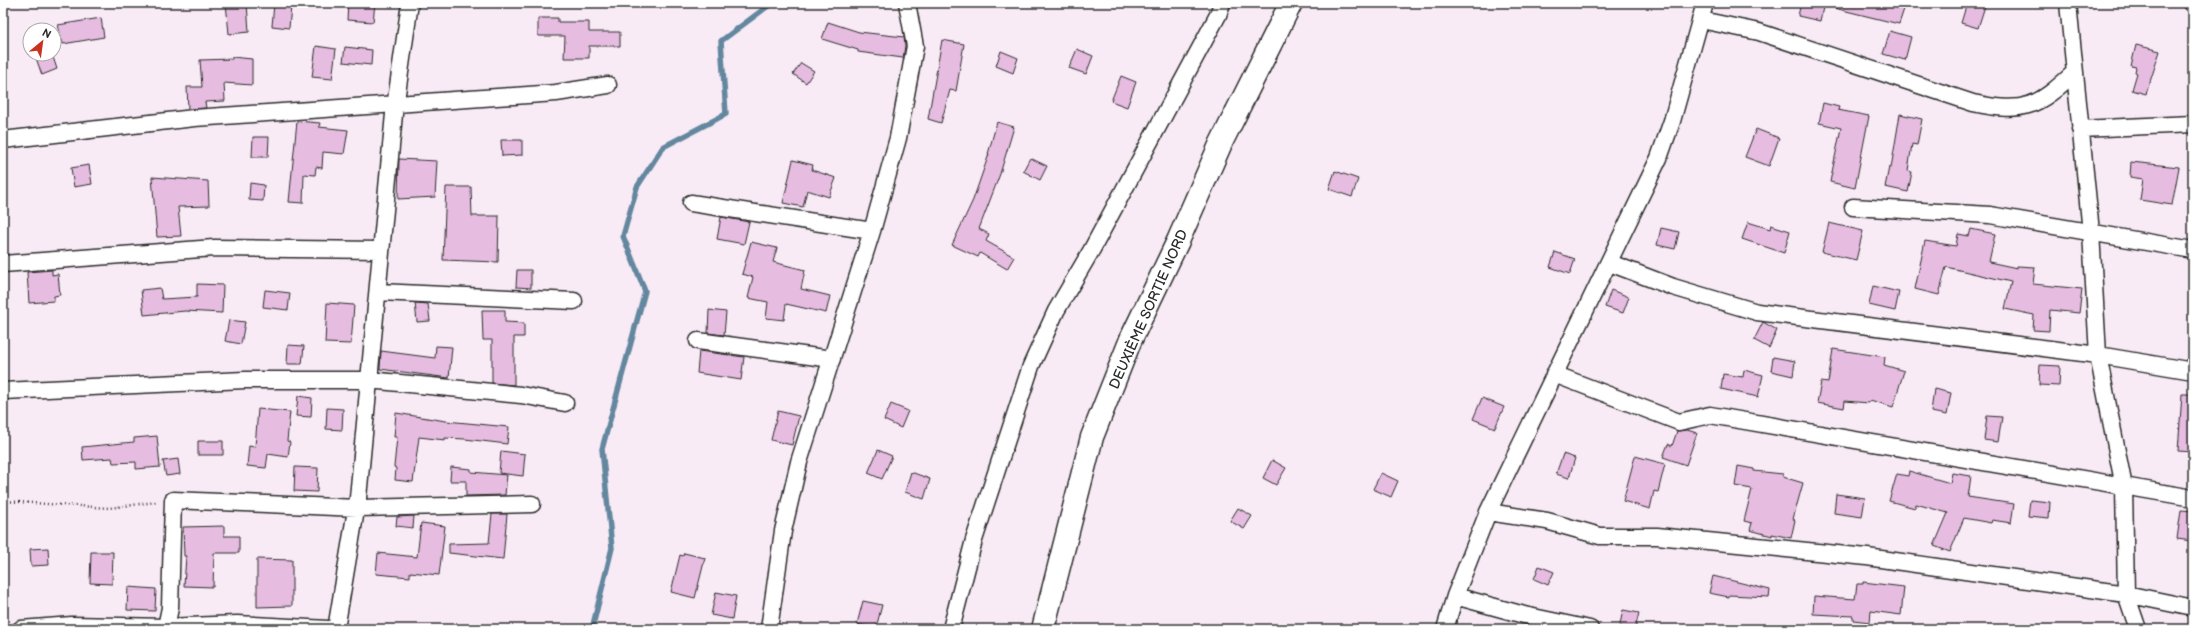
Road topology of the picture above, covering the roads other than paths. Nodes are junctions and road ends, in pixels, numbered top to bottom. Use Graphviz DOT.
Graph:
graph roads {
  1 [pos="410,3"];
  2 [pos="907,3"];
  3 [pos="1222,3"];
  4 [pos="1291,3"];
  5 [pos="1705,3"];
  6 [pos="2068,3"];
  7 [pos="1701,20"];
  8 [pos="2075,72"];
  9 [pos="608,85"];
  10 [pos="395,104"];
  11 [pos="2193,124"];
  12 [pos="2080,129"];
  13 [pos="3,140"];
  14 [pos="691,203"];
  15 [pos="1853,207"];
  16 [pos="872,231"];
  17 [pos="2091,232"];
  18 [pos="381,250"];
  19 [pos="2193,250"];
  20 [pos="1610,263"];
  21 [pos="3,264"];
  22 [pos="379,292"];
  23 [pos="574,301"];
  24 [pos="698,341"];
  25 [pos="2098,355"];
  26 [pos="832,359"];
  27 [pos="2193,371"];
  28 [pos="1554,374"];
  29 [pos="370,380"];
  30 [pos="3,391"];
  31 [pos="565,403"];
  32 [pos="2124,487"];
  33 [pos="2193,498"];
  34 [pos="532,504"];
  35 [pos="357,508"];
  36 [pos="1488,512"];
  37 [pos="2126,594"];
  38 [pos="1455,596"];
  39 [pos="2193,608"];
  40 [pos="166,627"];
  41 [pos="22,629"];
  42 [pos="328,629"];
  43 [pos="336,629"];
  44 [pos="769,629"];
  45 [pos="951,629"];
  46 [pos="1043,629"];
  47 [pos="1445,629"];
  48 [pos="1590,629"];
  49 [pos="2138,629"];
  1 -- 10 [label="street"];
  2 -- 16 [label="street"];
  3 -- 45 [label="street"];
  4 -- 46 [label="main road, DEUXIÈME SORTIE NORD"];
  5 -- 7 [label="street"];
  6 -- 8 [label="street"];
  7 -- 8 [label="street"];
  7 -- 20 [label="street"];
  8 -- 12 [label="street"];
  9 -- 10 [label="street"];
  10 -- 13 [label="street"];
  10 -- 18 [label="street"];
  11 -- 12 [label="street"];
  12 -- 17 [label="street"];
  14 -- 16 [label="street"];
  15 -- 17 [label="street"];
  16 -- 26 [label="street"];
  17 -- 19 [label="street"];
  17 -- 25 [label="street"];
  18 -- 21 [label="street"];
  18 -- 22 [label="street"];
  20 -- 25 [label="street"];
  20 -- 28 [label="street"];
  22 -- 23 [label="street"];
  22 -- 29 [label="street"];
  24 -- 26 [label="street"];
  25 -- 27 [label="street"];
  25 -- 32 [label="street"];
  26 -- 44 [label="street"];
  28 -- 32 [label="street"];
  28 -- 36 [label="street"];
  29 -- 30 [label="street"];
  29 -- 31 [label="street"];
  29 -- 35 [label="street"];
  32 -- 33 [label="street"];
  32 -- 37 [label="street"];
  34 -- 35 [label="street"];
  35 -- 40 [label="street"];
  35 -- 43 [label="street"];
  36 -- 37 [label="street"];
  36 -- 38 [label="street"];
  37 -- 39 [label="street"];
  37 -- 49 [label="street"];
  38 -- 47 [label="street"];
  38 -- 48 [label="street"];
  40 -- 41 [label="street"];
  40 -- 42 [label="street"];
}
